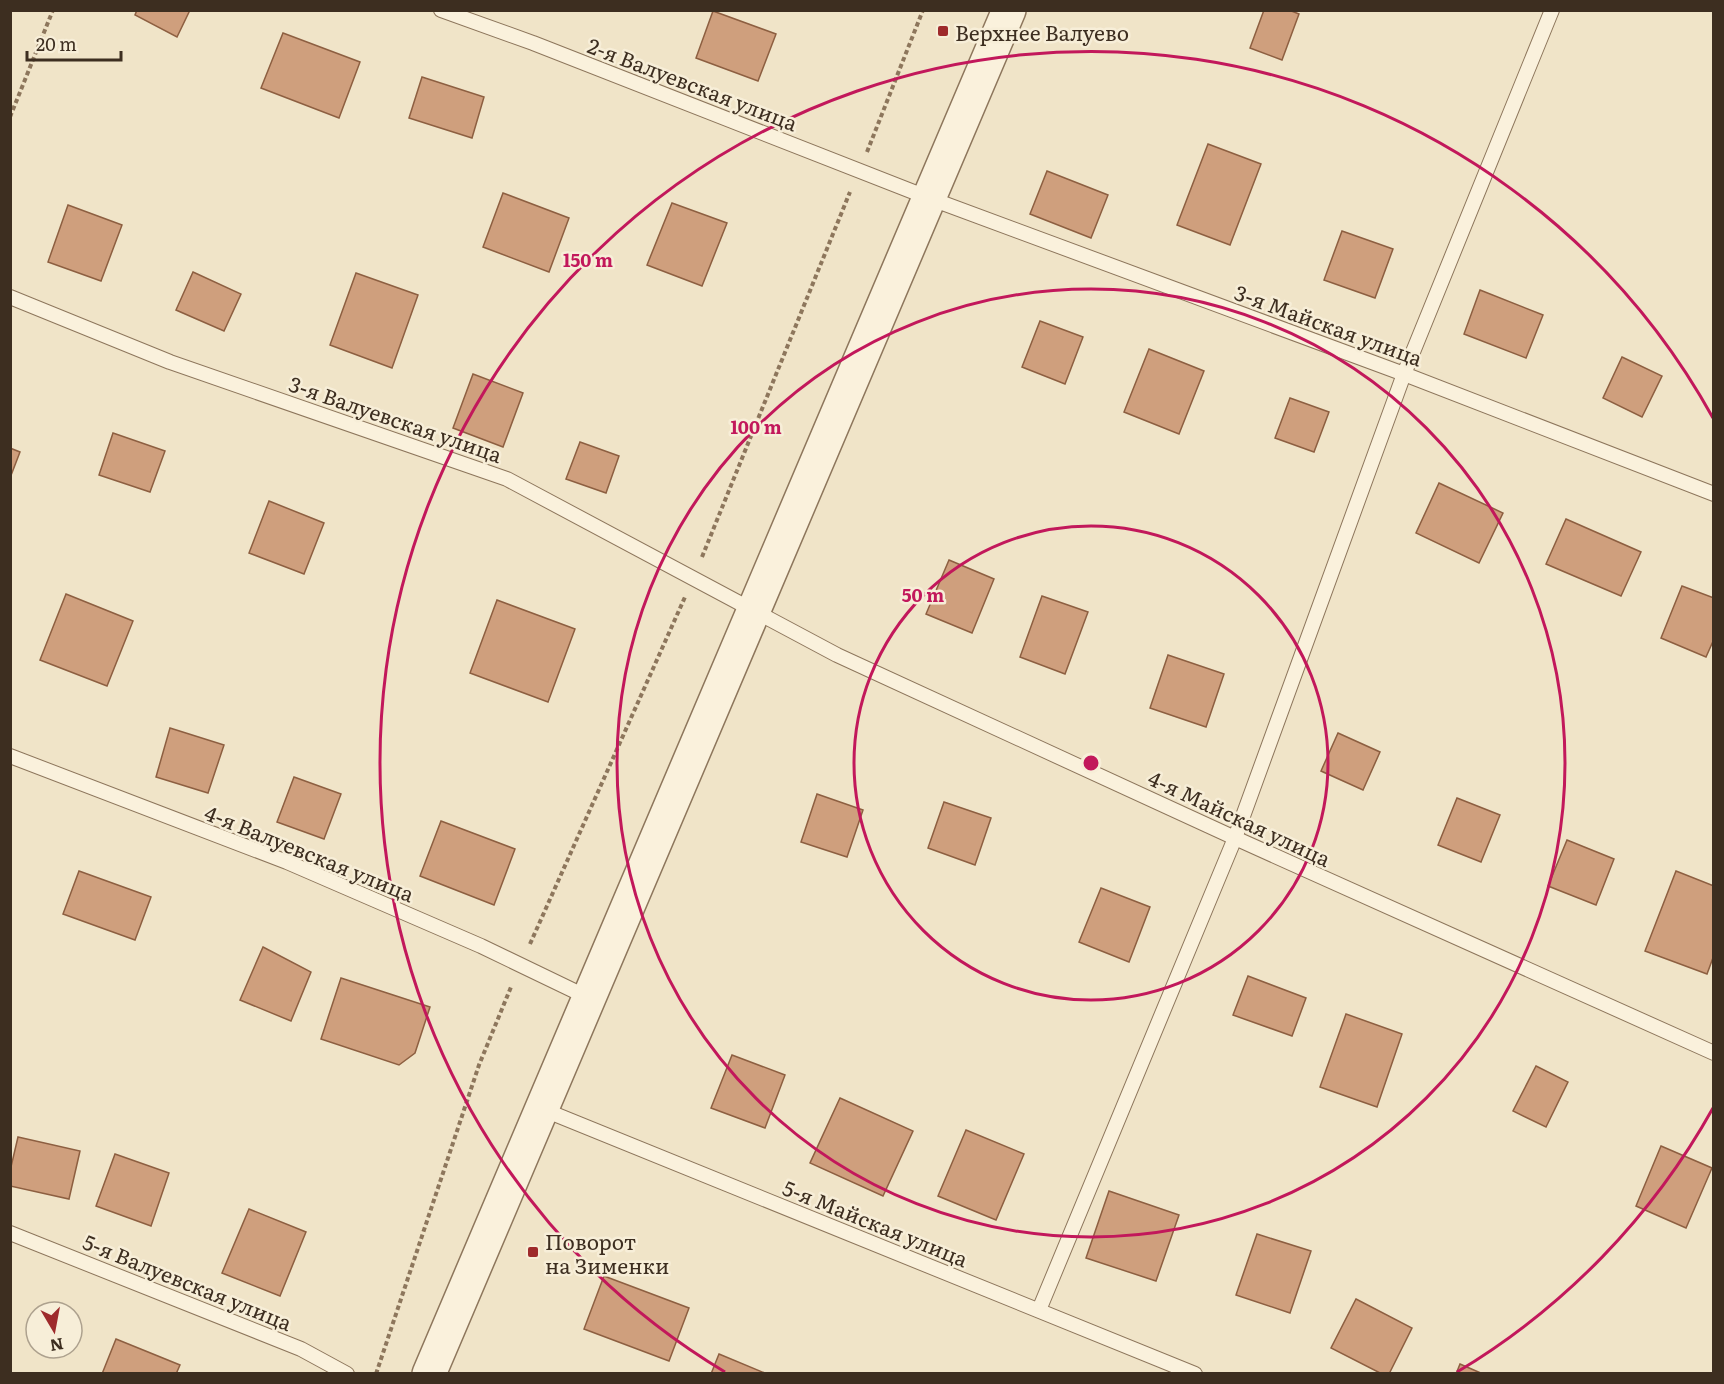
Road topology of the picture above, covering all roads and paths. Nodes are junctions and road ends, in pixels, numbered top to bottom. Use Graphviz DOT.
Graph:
graph roads {
  1 [pos="53,10"];
  2 [pos="441,10"];
  3 [pos="923,10"];
  4 [pos="1009,10"];
  5 [pos="1552,10"];
  6 [pos="10,117"];
  7 [pos="859,171"];
  8 [pos="928,198"];
  9 [pos="10,297"];
  10 [pos="1404,374"];
  11 [pos="1713,494"];
  12 [pos="693,579"];
  13 [pos="753,611"];
  14 [pos="10,756"];
  15 [pos="1235,838"];
  16 [pos="520,965"];
  17 [pos="589,998"];
  18 [pos="1713,1053"];
  19 [pos="542,1109"];
  20 [pos="10,1233"];
  21 [pos="1039,1310"];
  22 [pos="347,1374"];
  23 [pos="376,1374"];
  24 [pos="429,1374"];
  25 [pos="1195,1374"];
  1 -- 6 [label="path"];
  2 -- 7 [label="lane, 2-я Валуевская улица"];
  3 -- 7 [label="path"];
  4 -- 8 [label="street"];
  5 -- 10 [label="lane"];
  7 -- 8 [label="lane, 2-я Валуевская улица"];
  7 -- 12 [label="path"];
  8 -- 10 [label="lane, 3-я Майская улица"];
  8 -- 13 [label="street"];
  9 -- 12 [label="lane, 3-я Валуевская улица"];
  10 -- 11 [label="lane, 3-я Майская улица"];
  10 -- 15 [label="lane"];
  12 -- 13 [label="lane, 3-я Валуевская улица"];
  12 -- 16 [label="path"];
  13 -- 15 [label="lane, 4-я Майская улица"];
  13 -- 17 [label="street"];
  14 -- 16 [label="lane, 4-я Валуевская улица"];
  15 -- 18 [label="lane, 4-я Майская улица"];
  15 -- 21 [label="lane"];
  16 -- 17 [label="lane, 4-я Валуевская улица"];
  16 -- 23 [label="path"];
  17 -- 19 [label="street"];
  19 -- 21 [label="lane, 5-я Майская улица"];
  19 -- 24 [label="street"];
  20 -- 22 [label="lane, 5-я Валуевская улица"];
  21 -- 25 [label="lane, 5-я Майская улица"];
}
